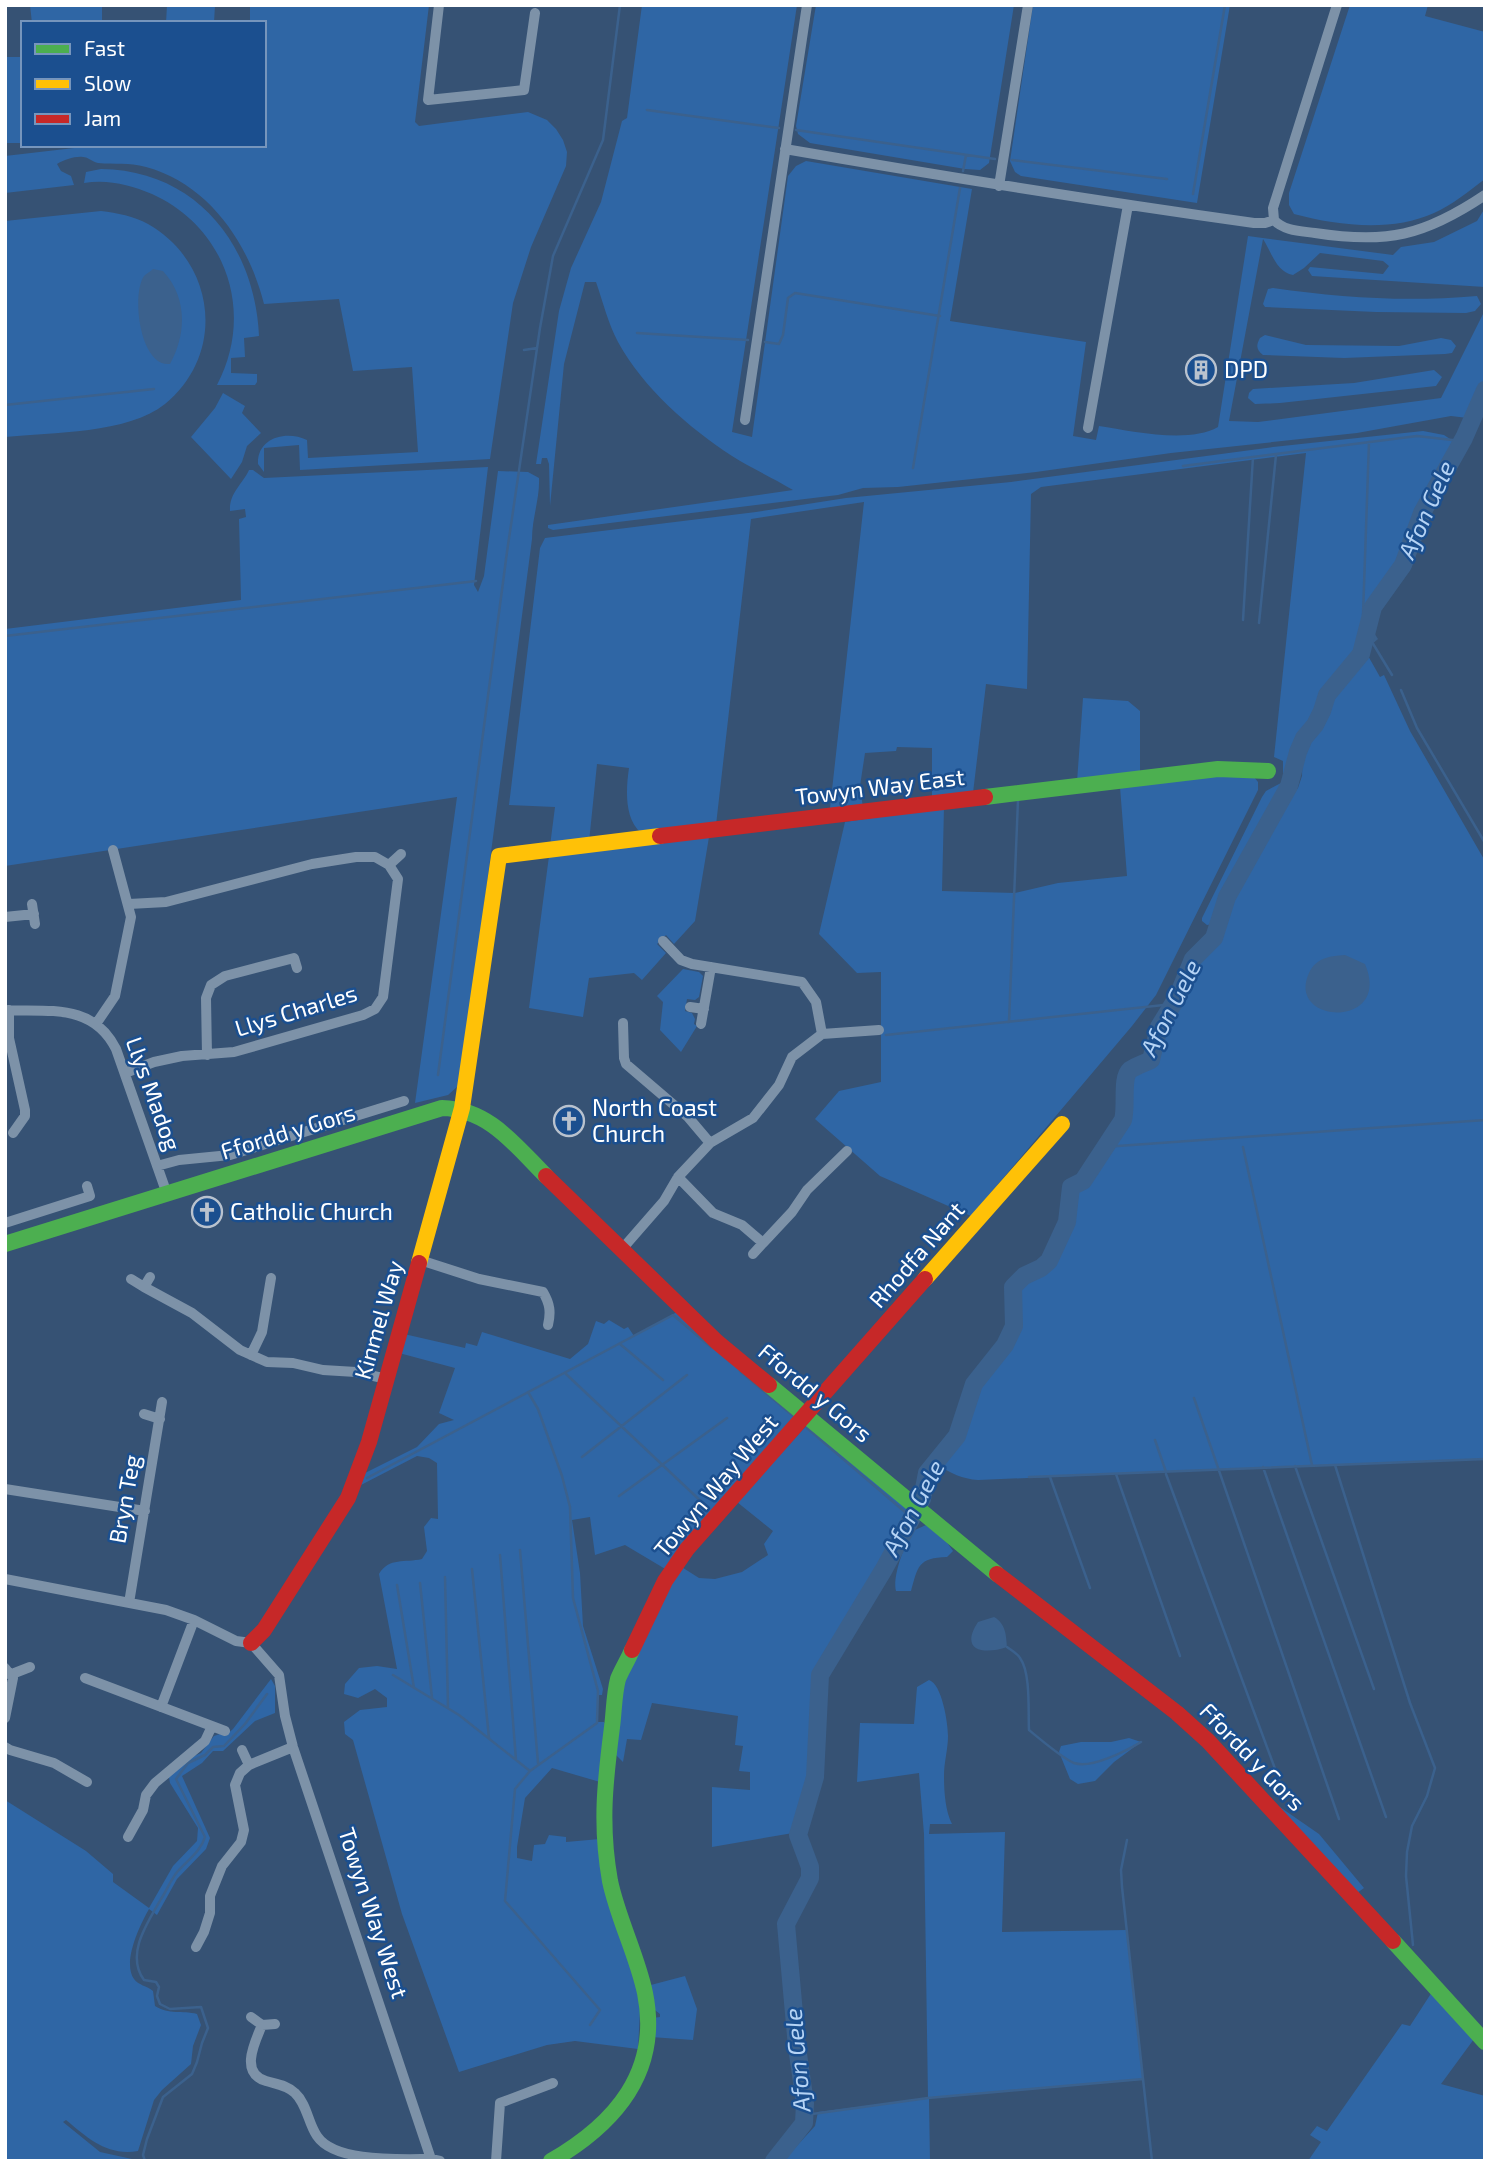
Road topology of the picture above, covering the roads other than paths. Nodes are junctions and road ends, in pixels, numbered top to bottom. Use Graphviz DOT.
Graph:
graph roads {
  1 [pos="439,5"];
  2 [pos="807,5"];
  3 [pos="1028,5"];
  4 [pos="1337,5"];
  5 [pos="535,13"];
  6 [pos="785,149"];
  7 [pos="999,186"];
  8 [pos="1485,195"];
  9 [pos="1128,205"];
  10 [pos="1274,220"];
  11 [pos="745,420"];
  12 [pos="1088,428"];
  13 [pos="1268,771"];
  14 [pos="113,850"];
  15 [pos="401,854"];
  16 [pos="499,856"];
  17 [pos="390,866"];
  18 [pos="129,904"];
  19 [pos="34,914"];
  20 [pos="5,917"];
  21 [pos="663,941"];
  22 [pos="711,967"];
  23 [pos="297,968"];
  24 [pos="690,1007"];
  25 [pos="704,1009"];
  26 [pos="7,1010"];
  27 [pos="623,1023"];
  28 [pos="96,1024"];
  29 [pos="701,1024"];
  30 [pos="879,1030"];
  31 [pos="822,1034"];
  32 [pos="636,1039"];
  33 [pos="624,1040"];
  34 [pos="207,1055"];
  35 [pos="125,1073"];
  36 [pos="404,1101"];
  37 [pos="462,1108"];
  38 [pos="1062,1124"];
  39 [pos="13,1133"];
  40 [pos="710,1143"];
  41 [pos="847,1151"];
  42 [pos="157,1166"];
  43 [pos="678,1177"];
  44 [pos="87,1186"];
  45 [pos="167,1194"];
  46 [pos="5,1223"];
  47 [pos="764,1243"];
  48 [pos="5,1244"];
  49 [pos="622,1248"];
  50 [pos="752,1254"];
  51 [pos="420,1260"];
  52 [pos="150,1277"];
  53 [pos="131,1279"];
  54 [pos="256,1286"];
  55 [pos="144,1287"];
  56 [pos="548,1325"];
  57 [pos="251,1355"];
  58 [pos="387,1379"];
  59 [pos="162,1402"];
  60 [pos="144,1414"];
  61 [pos="806,1415"];
  62 [pos="160,1419"];
  63 [pos="5,1489"];
  64 [pos="145,1511"];
  65 [pos="5,1579"];
  66 [pos="129,1603"];
  67 [pos="194,1620"];
  68 [pos="251,1643"];
  69 [pos="30,1667"];
  70 [pos="104,1670"];
  71 [pos="9,1671"];
  72 [pos="85,1678"];
  73 [pos="99,1684"];
  74 [pos="161,1707"];
  75 [pos="5,1718"];
  76 [pos="212,1726"];
  77 [pos="225,1731"];
  78 [pos="5,1747"];
  79 [pos="293,1747"];
  80 [pos="242,1750"];
  81 [pos="249,1765"];
  82 [pos="87,1782"];
  83 [pos="128,1837"];
  84 [pos="195,1947"];
  85 [pos="251,2017"];
  86 [pos="275,2024"];
  87 [pos="262,2025"];
  88 [pos="1485,2042"];
  89 [pos="553,2083"];
  90 [pos="435,2160"];
  91 [pos="496,2161"];
  92 [pos="551,2161"];
  1 -- 5 [label="street"];
  2 -- 6 [label="street"];
  3 -- 7 [label="street"];
  4 -- 10 [label="street"];
  6 -- 7 [label="street"];
  6 -- 11 [label="street"];
  7 -- 9 [label="street"];
  8 -- 10 [label="street"];
  9 -- 10 [label="street"];
  9 -- 12 [label="street"];
  13 -- 16 [label="street, Towyn Way East"];
  14 -- 18 [label="street"];
  15 -- 17 [label="street"];
  16 -- 37 [label="street, Kinmel Way"];
  17 -- 18 [label="street"];
  17 -- 34 [label="street, Llys Charles"];
  18 -- 28 [label="street"];
  19 -- 20 [label="street"];
  21 -- 22 [label="street"];
  22 -- 25 [label="street"];
  22 -- 31 [label="street"];
  23 -- 34 [label="street"];
  24 -- 25 [label="street"];
  25 -- 29 [label="street"];
  26 -- 28 [label="street, Llys Madog"];
  26 -- 39 [label="street"];
  27 -- 33 [label="street"];
  28 -- 35 [label="street, Llys Madog"];
  30 -- 31 [label="street"];
  31 -- 40 [label="street"];
  32 -- 33 [label="street"];
  33 -- 40 [label="street"];
  34 -- 35 [label="street, Llys Charles"];
  35 -- 42 [label="street, Llys Madog"];
  36 -- 42 [label="street"];
  37 -- 45 [label="street, Ffordd y Gors"];
  37 -- 49 [label="street, Ffordd y Gors"];
  37 -- 51 [label="street, Kinmel Way"];
  38 -- 61 [label="street, Rhodfa Nant"];
  40 -- 43 [label="street"];
  41 -- 47 [label="street"];
  42 -- 45 [label="street, Llys Madog"];
  43 -- 47 [label="street"];
  43 -- 49 [label="street"];
  44 -- 46 [label="street"];
  45 -- 48 [label="street, Ffordd y Gors"];
  47 -- 50 [label="street"];
  49 -- 61 [label="street, Ffordd y Gors"];
  51 -- 56 [label="street"];
  51 -- 58 [label="street, Kinmel Way"];
  52 -- 55 [label="street"];
  53 -- 55 [label="street"];
  54 -- 57 [label="street"];
  55 -- 57 [label="street"];
  57 -- 58 [label="street"];
  58 -- 68 [label="street, Kinmel Way"];
  59 -- 62 [label="street, Bryn Teg"];
  60 -- 62 [label="street"];
  61 -- 88 [label="street, Ffordd y Gors"];
  61 -- 92 [label="street, Towyn Way West"];
  62 -- 64 [label="street, Bryn Teg"];
  63 -- 64 [label="street"];
  64 -- 66 [label="street, Bryn Teg"];
  65 -- 66 [label="street"];
  66 -- 67 [label="street"];
  67 -- 68 [label="street"];
  67 -- 74 [label="street"];
  68 -- 79 [label="street, Towyn Way West"];
  69 -- 71 [label="street"];
  70 -- 73 [label="street"];
  71 -- 75 [label="street"];
  72 -- 73 [label="street"];
  73 -- 74 [label="street"];
  74 -- 76 [label="street"];
  76 -- 77 [label="street"];
  76 -- 83 [label="street"];
  78 -- 82 [label="street"];
  79 -- 81 [label="street"];
  79 -- 90 [label="street, Towyn Way West"];
  80 -- 81 [label="street"];
  81 -- 84 [label="street"];
  85 -- 87 [label="street"];
  86 -- 87 [label="street"];
  87 -- 90 [label="street"];
  89 -- 91 [label="street"];
}
